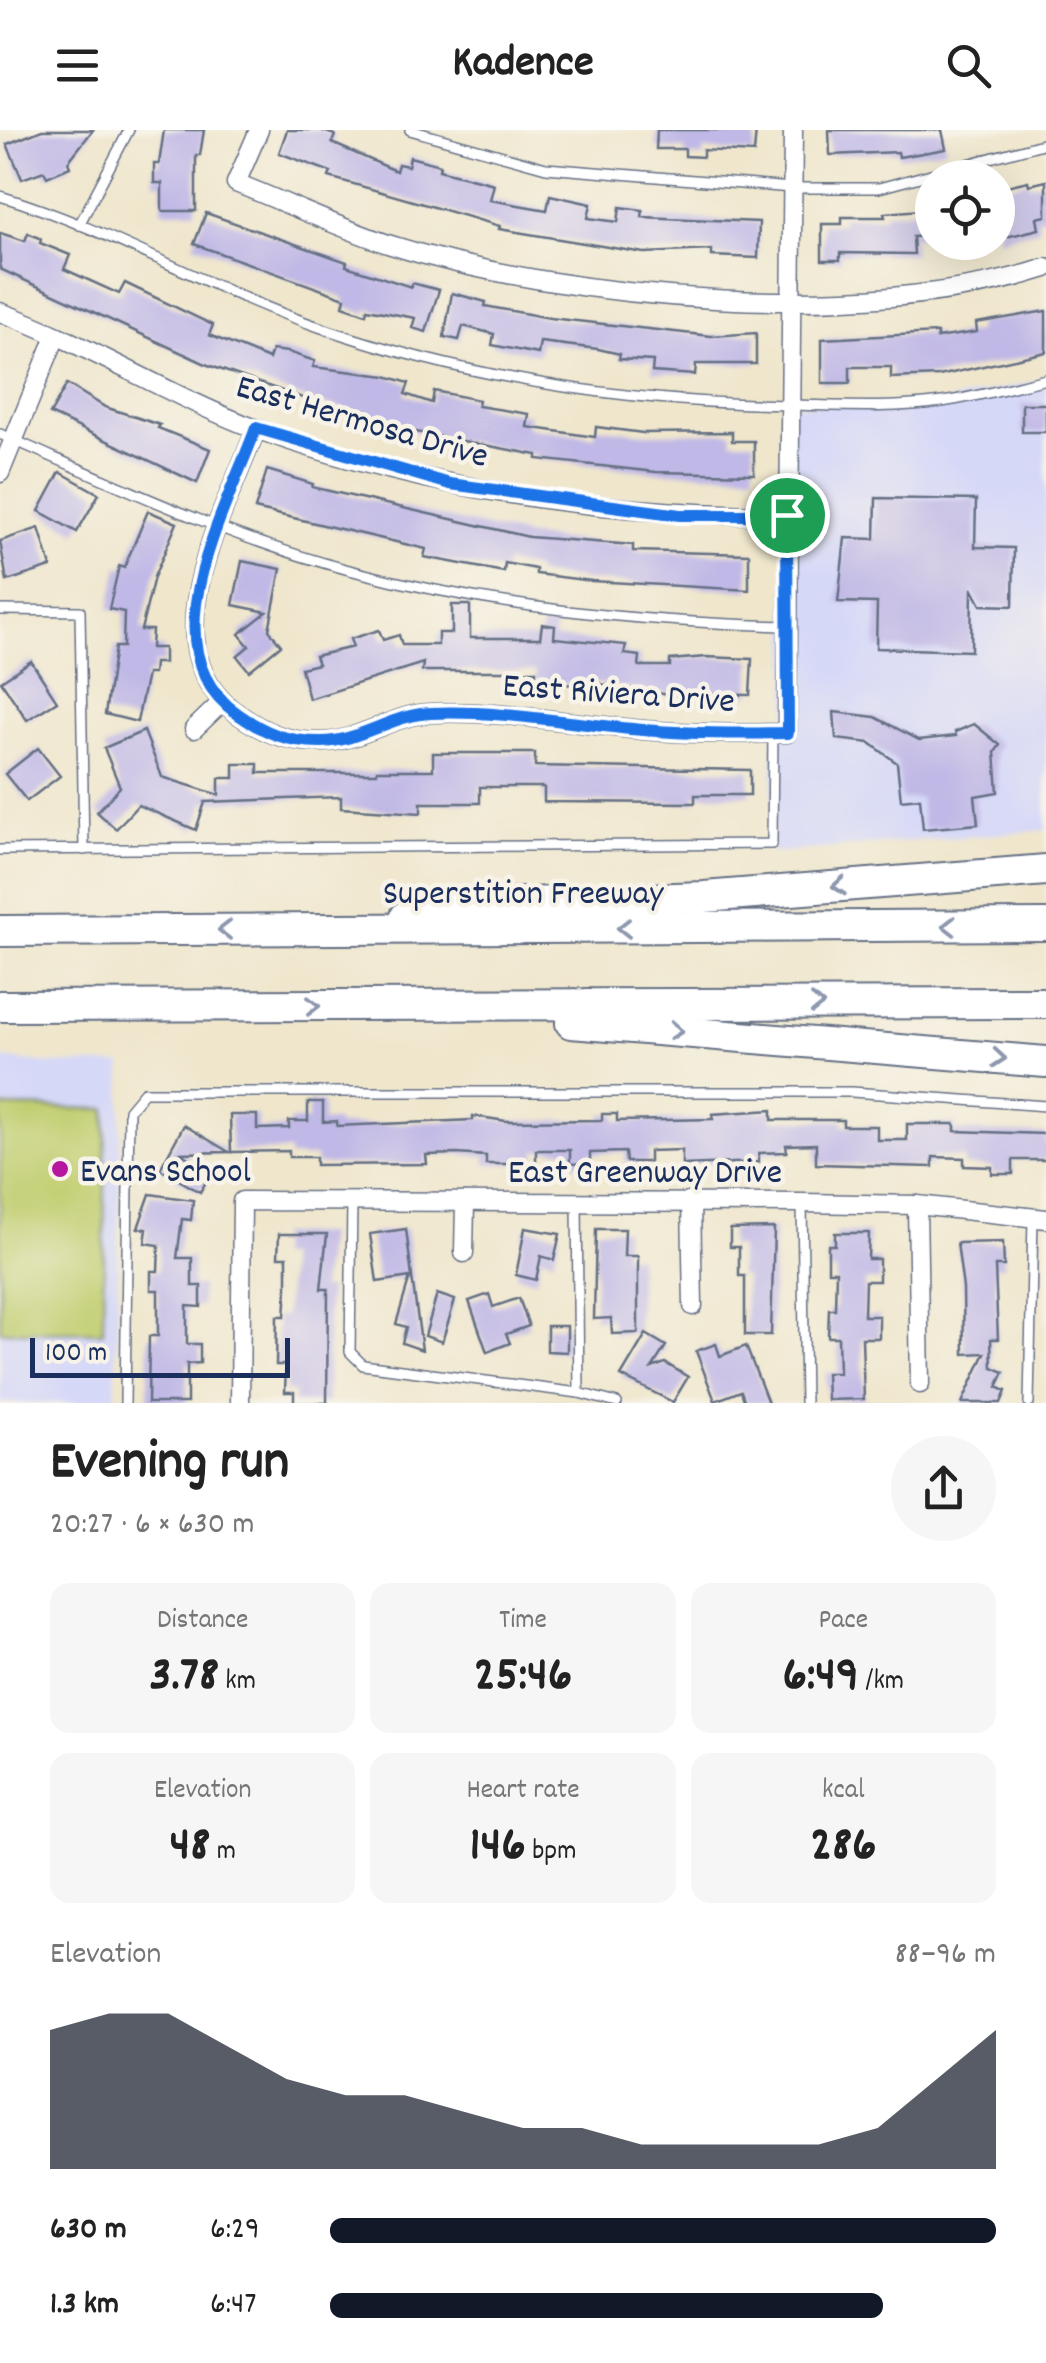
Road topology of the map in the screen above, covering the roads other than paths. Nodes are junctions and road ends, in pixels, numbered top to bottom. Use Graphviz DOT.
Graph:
graph roads {
  1 [pos="129,130"];
  2 [pos="259,130"];
  3 [pos="410,130"];
  4 [pos="793,130"];
  5 [pos="1046,143"];
  6 [pos="792,188"];
  7 [pos="0,196"];
  8 [pos="80,225"];
  9 [pos="1046,268"];
  10 [pos="790,298"];
  11 [pos="0,312"];
  12 [pos="56,336"];
  13 [pos="1046,379"];
  14 [pos="788,405"];
  15 [pos="256,428"];
  16 [pos="7,437"];
  17 [pos="0,473"];
  18 [pos="787,515"];
  19 [pos="218,528"];
  20 [pos="0,610"];
  21 [pos="787,626"];
  22 [pos="221,703"];
  23 [pos="194,730"];
  24 [pos="780,733"];
  25 [pos="0,850"];
  26 [pos="84,850"];
  27 [pos="1046,870"];
  28 [pos="1046,925"];
  29 [pos="9,930"];
  30 [pos="322,930"];
  31 [pos="1046,1003"];
  32 [pos="369,1006"];
  33 [pos="0,1009"];
  34 [pos="1046,1062"];
  35 [pos="1046,1106"];
  36 [pos="691,1201"];
  37 [pos="465,1202"];
  38 [pos="577,1202"];
  39 [pos="352,1203"];
  40 [pos="802,1203"];
  41 [pos="917,1205"];
  42 [pos="1039,1218"];
  43 [pos="464,1253"];
  44 [pos="693,1306"];
  45 [pos="920,1384"];
  46 [pos="580,1393"];
  47 [pos="125,1403"];
  48 [pos="240,1403"];
  49 [pos="617,1403"];
  50 [pos="805,1403"];
  51 [pos="1030,1403"];
  1 -- 8 [label="lane"];
  2 -- 10 [label="street"];
  3 -- 6 [label="lane"];
  4 -- 6 [label="street"];
  5 -- 6 [label="lane"];
  6 -- 10 [label="street"];
  7 -- 8 [label="lane"];
  8 -- 14 [label="lane"];
  9 -- 10 [label="street"];
  10 -- 14 [label="street"];
  11 -- 12 [label="street, East Hermosa Drive"];
  12 -- 15 [label="street, East Hermosa Drive"];
  12 -- 16 [label="street"];
  13 -- 14 [label="lane"];
  14 -- 18 [label="street"];
  15 -- 18 [label="street, East Hermosa Drive"];
  15 -- 19 [label="street"];
  16 -- 17 [label="street"];
  16 -- 19 [label="lane"];
  18 -- 21 [label="street"];
  19 -- 21 [label="lane"];
  19 -- 22 [label="street"];
  20 -- 26 [label="lane"];
  21 -- 24 [label="street"];
  22 -- 23 [label="street"];
  22 -- 24 [label="street, East Riviera Drive"];
  24 -- 26 [label="lane"];
  25 -- 26 [label="lane"];
  27 -- 30 [label="highway, one-way"];
  28 -- 30 [label="highway, Superstition Freeway, one-way"];
  30 -- 29 [label="highway, Superstition Freeway, one-way"];
  32 -- 31 [label="highway, one-way"];
  33 -- 32 [label="highway, one-way"];
  32 -- 34 [label="highway, one-way"];
  35 -- 47 [label="lane"];
  36 -- 38 [label="street, East Greenway Drive"];
  36 -- 40 [label="street, East Greenway Drive"];
  36 -- 44 [label="street"];
  37 -- 38 [label="street, East Greenway Drive"];
  37 -- 39 [label="street, East Greenway Drive"];
  37 -- 43 [label="street"];
  38 -- 46 [label="lane"];
  39 -- 46 [label="lane"];
  39 -- 48 [label="street, East Greenway Drive"];
  40 -- 41 [label="street, East Greenway Drive"];
  40 -- 50 [label="lane"];
  41 -- 42 [label="street, East Greenway Drive"];
  41 -- 45 [label="street"];
  42 -- 51 [label="lane"];
  46 -- 49 [label="lane"];
}
